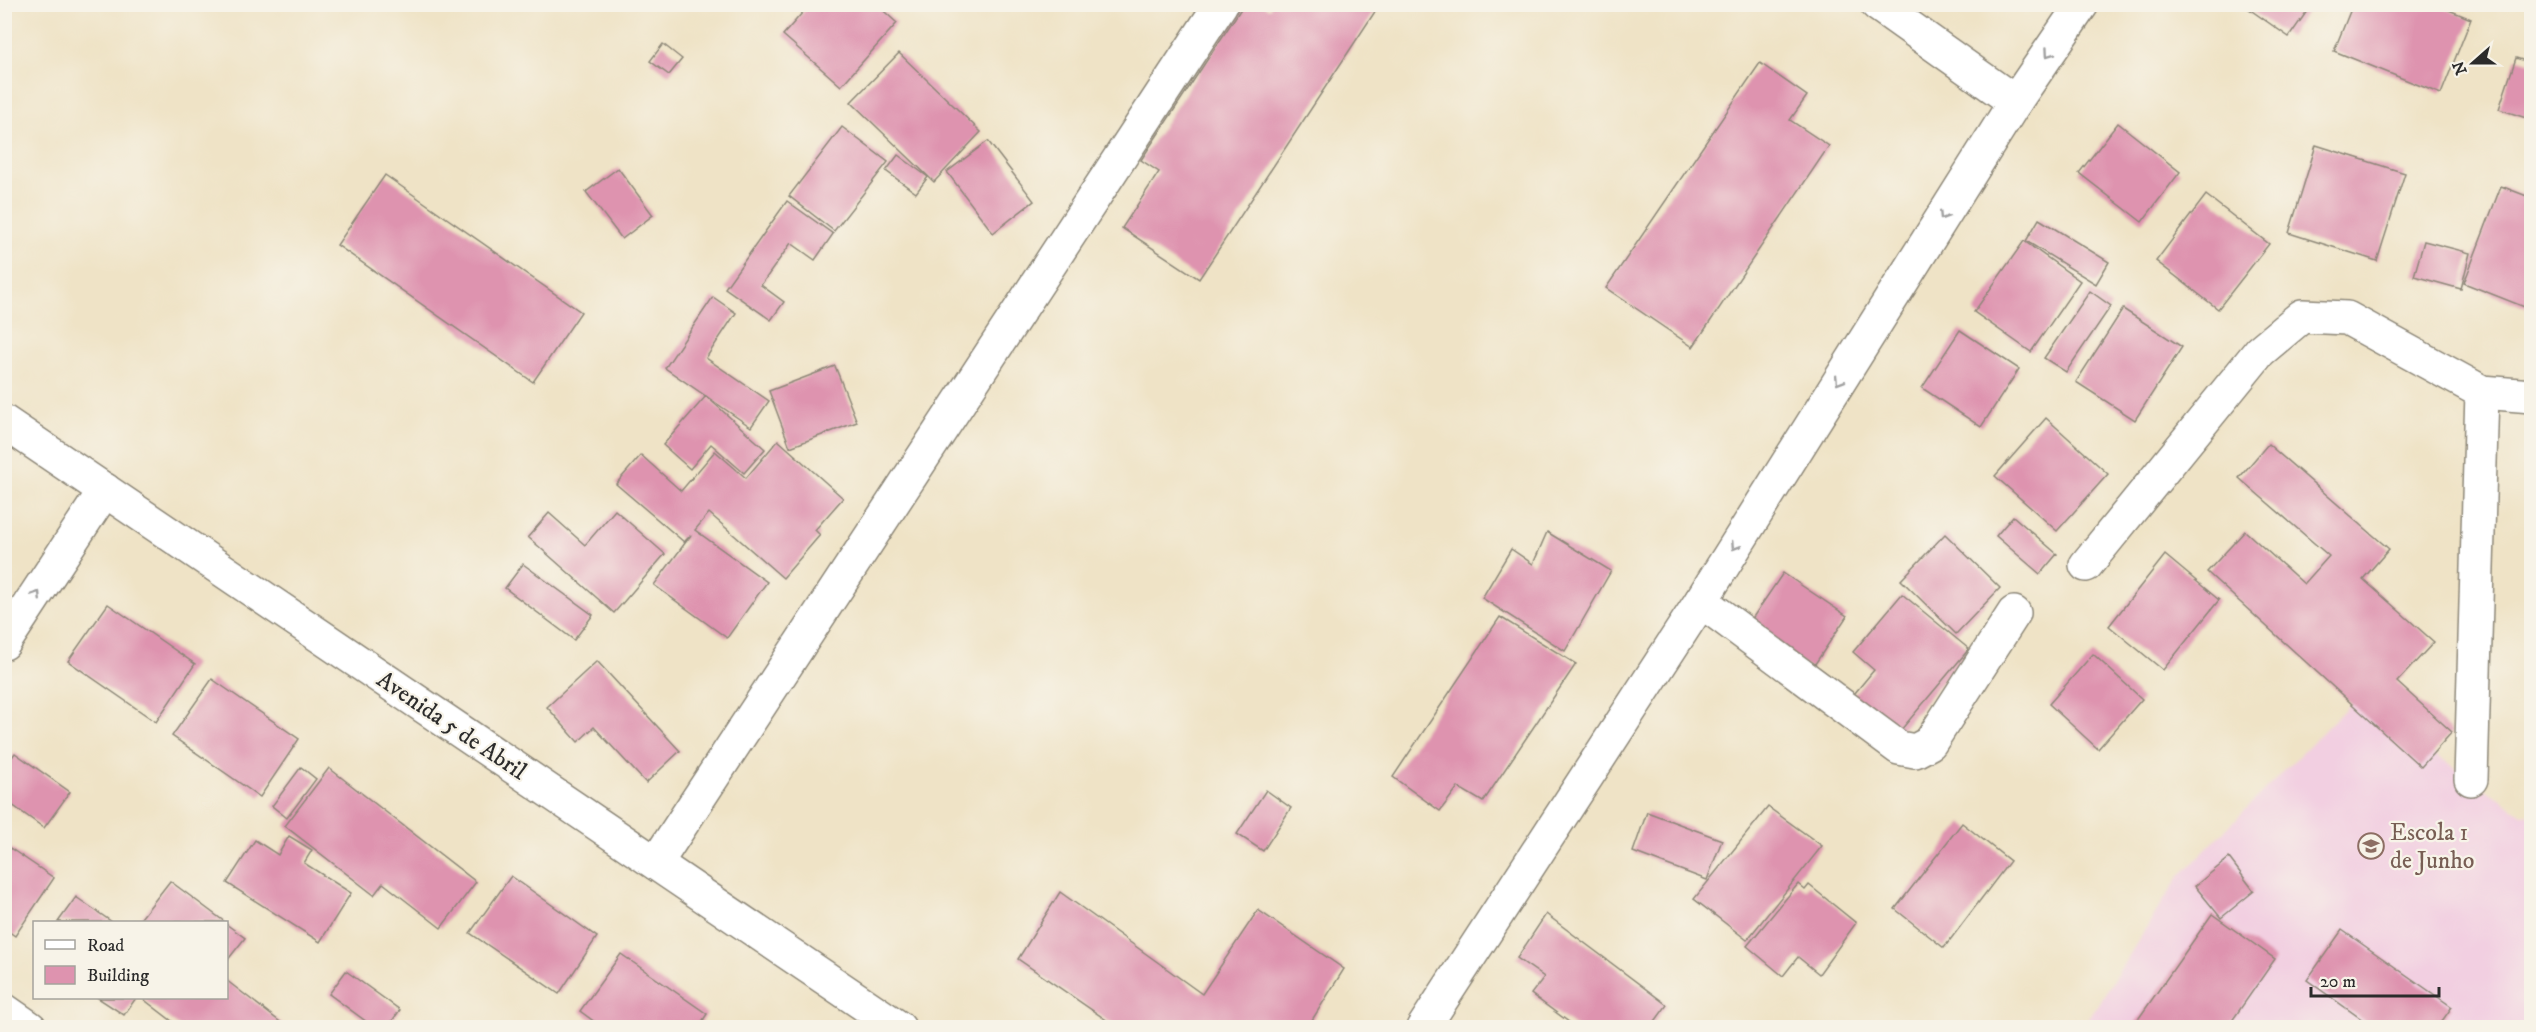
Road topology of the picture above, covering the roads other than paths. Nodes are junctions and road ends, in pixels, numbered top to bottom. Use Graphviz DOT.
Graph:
graph roads {
  1 [pos="1221,4"];
  2 [pos="1877,4"];
  3 [pos="2082,4"];
  4 [pos="2015,102"];
  5 [pos="2482,392"];
  6 [pos="2532,396"];
  7 [pos="4,422"];
  8 [pos="105,490"];
  9 [pos="2086,565"];
  10 [pos="1701,602"];
  11 [pos="2014,613"];
  12 [pos="4,644"];
  13 [pos="2471,779"];
  14 [pos="656,863"];
  15 [pos="4,1010"];
  16 [pos="30,1028"];
  17 [pos="899,1028"];
  18 [pos="1423,1028"];
  1 -- 14 [label="street"];
  2 -- 4 [label="street"];
  3 -- 4 [label="street, one-way"];
  4 -- 10 [label="street, one-way"];
  5 -- 6 [label="street"];
  5 -- 9 [label="street"];
  5 -- 13 [label="street"];
  7 -- 8 [label="street, Avenida 5 de Abril"];
  12 -- 8 [label="street, one-way"];
  8 -- 14 [label="street, Avenida 5 de Abril"];
  10 -- 11 [label="street"];
  10 -- 18 [label="street"];
  14 -- 17 [label="street, Avenida 5 de Abril"];
  15 -- 16 [label="street"];
}
